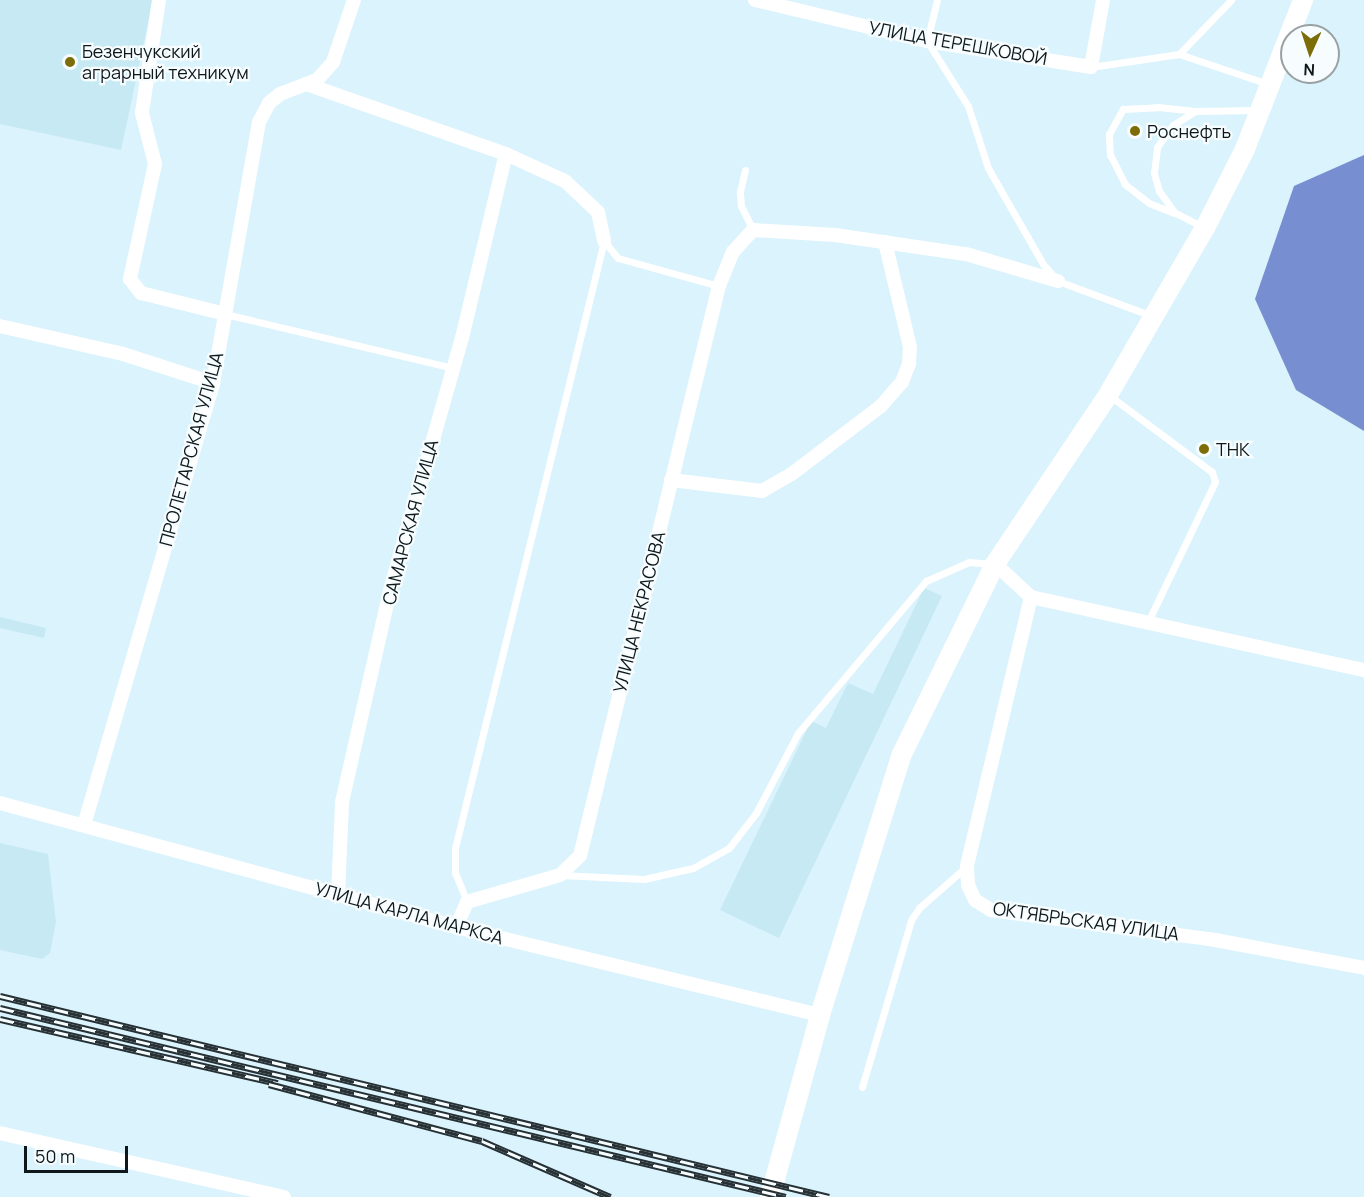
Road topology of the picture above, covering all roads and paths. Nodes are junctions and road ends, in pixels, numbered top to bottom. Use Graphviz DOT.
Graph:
graph roads {
  1 [pos="159,0"];
  2 [pos="354,0"];
  3 [pos="755,0"];
  4 [pos="936,0"];
  5 [pos="1102,0"];
  6 [pos="1231,0"];
  7 [pos="1303,0"];
  8 [pos="927,41"];
  9 [pos="1179,54"];
  10 [pos="1091,67"];
  11 [pos="306,84"];
  12 [pos="1271,85"];
  13 [pos="1261,110"];
  14 [pos="1195,111"];
  15 [pos="506,154"];
  16 [pos="745,170"];
  17 [pos="1175,213"];
  18 [pos="1205,228"];
  19 [pos="753,230"];
  20 [pos="604,241"];
  21 [pos="885,242"];
  22 [pos="1058,281"];
  23 [pos="719,286"];
  24 [pos="225,314"];
  25 [pos="1154,317"];
  26 [pos="0,326"];
  27 [pos="453,368"];
  28 [pos="213,383"];
  29 [pos="1108,395"];
  30 [pos="671,480"];
  31 [pos="995,564"];
  32 [pos="1031,597"];
  33 [pos="1148,622"];
  34 [pos="1364,670"];
  35 [pos="0,803"];
  36 [pos="84,825"];
  37 [pos="967,866"];
  38 [pos="560,875"];
  39 [pos="338,895"];
  40 [pos="466,902"];
  41 [pos="456,927"];
  42 [pos="1364,968"];
  43 [pos="820,1015"];
  44 [pos="862,1088"];
  45 [pos="0,1133"];
  46 [pos="253,1194"];
  47 [pos="284,1197"];
  48 [pos="771,1197"];
  1 -- 24 [label="street"];
  2 -- 11 [label="street, ПРОЛЕТАРСКАЯ УЛИЦА"];
  3 -- 8 [label="street, УЛИЦА ТЕРЕШКОВОЙ"];
  4 -- 8 [label="lane"];
  5 -- 10 [label="street"];
  6 -- 9 [label="lane"];
  7 -- 12 [label="street"];
  8 -- 10 [label="street, УЛИЦА ТЕРЕШКОВОЙ"];
  8 -- 22 [label="lane"];
  9 -- 10 [label="lane"];
  9 -- 12 [label="lane"];
  11 -- 15 [label="street"];
  11 -- 24 [label="street, ПРОЛЕТАРСКАЯ УЛИЦА"];
  12 -- 13 [label="street"];
  13 -- 14 [label="lane"];
  13 -- 18 [label="street"];
  14 -- 17 [label="lane"];
  14 -- 17 [label="lane"];
  15 -- 20 [label="street"];
  15 -- 27 [label="street, САМАРСКАЯ УЛИЦА"];
  16 -- 19 [label="lane"];
  17 -- 18 [label="lane"];
  18 -- 25 [label="street"];
  19 -- 21 [label="street"];
  19 -- 23 [label="street, УЛИЦА НЕКРАСОВА"];
  20 -- 23 [label="lane"];
  20 -- 40 [label="lane"];
  21 -- 22 [label="street"];
  21 -- 30 [label="street"];
  22 -- 25 [label="lane"];
  23 -- 30 [label="street, УЛИЦА НЕКРАСОВА"];
  24 -- 27 [label="lane"];
  24 -- 28 [label="street, ПРОЛЕТАРСКАЯ УЛИЦА"];
  25 -- 29 [label="street"];
  26 -- 28 [label="street"];
  27 -- 39 [label="street, САМАРСКАЯ УЛИЦА"];
  28 -- 36 [label="street, ПРОЛЕТАРСКАЯ УЛИЦА"];
  29 -- 31 [label="street"];
  29 -- 33 [label="lane"];
  30 -- 38 [label="street, УЛИЦА НЕКРАСОВА"];
  31 -- 32 [label="street"];
  31 -- 38 [label="lane"];
  31 -- 43 [label="street"];
  32 -- 33 [label="street"];
  32 -- 37 [label="street, ОКТЯБРЬСКАЯ УЛИЦА"];
  33 -- 34 [label="street"];
  35 -- 36 [label="street, УЛИЦА КАРЛА МАРКСА"];
  36 -- 39 [label="street, УЛИЦА КАРЛА МАРКСА"];
  37 -- 42 [label="street, ОКТЯБРЬСКАЯ УЛИЦА"];
  37 -- 44 [label="lane"];
  38 -- 40 [label="street"];
  39 -- 41 [label="street, УЛИЦА КАРЛА МАРКСА"];
  40 -- 41 [label="street"];
  41 -- 43 [label="street, УЛИЦА КАРЛА МАРКСА"];
  43 -- 48 [label="street"];
  45 -- 46 [label="street"];
  46 -- 47 [label="street"];
}
